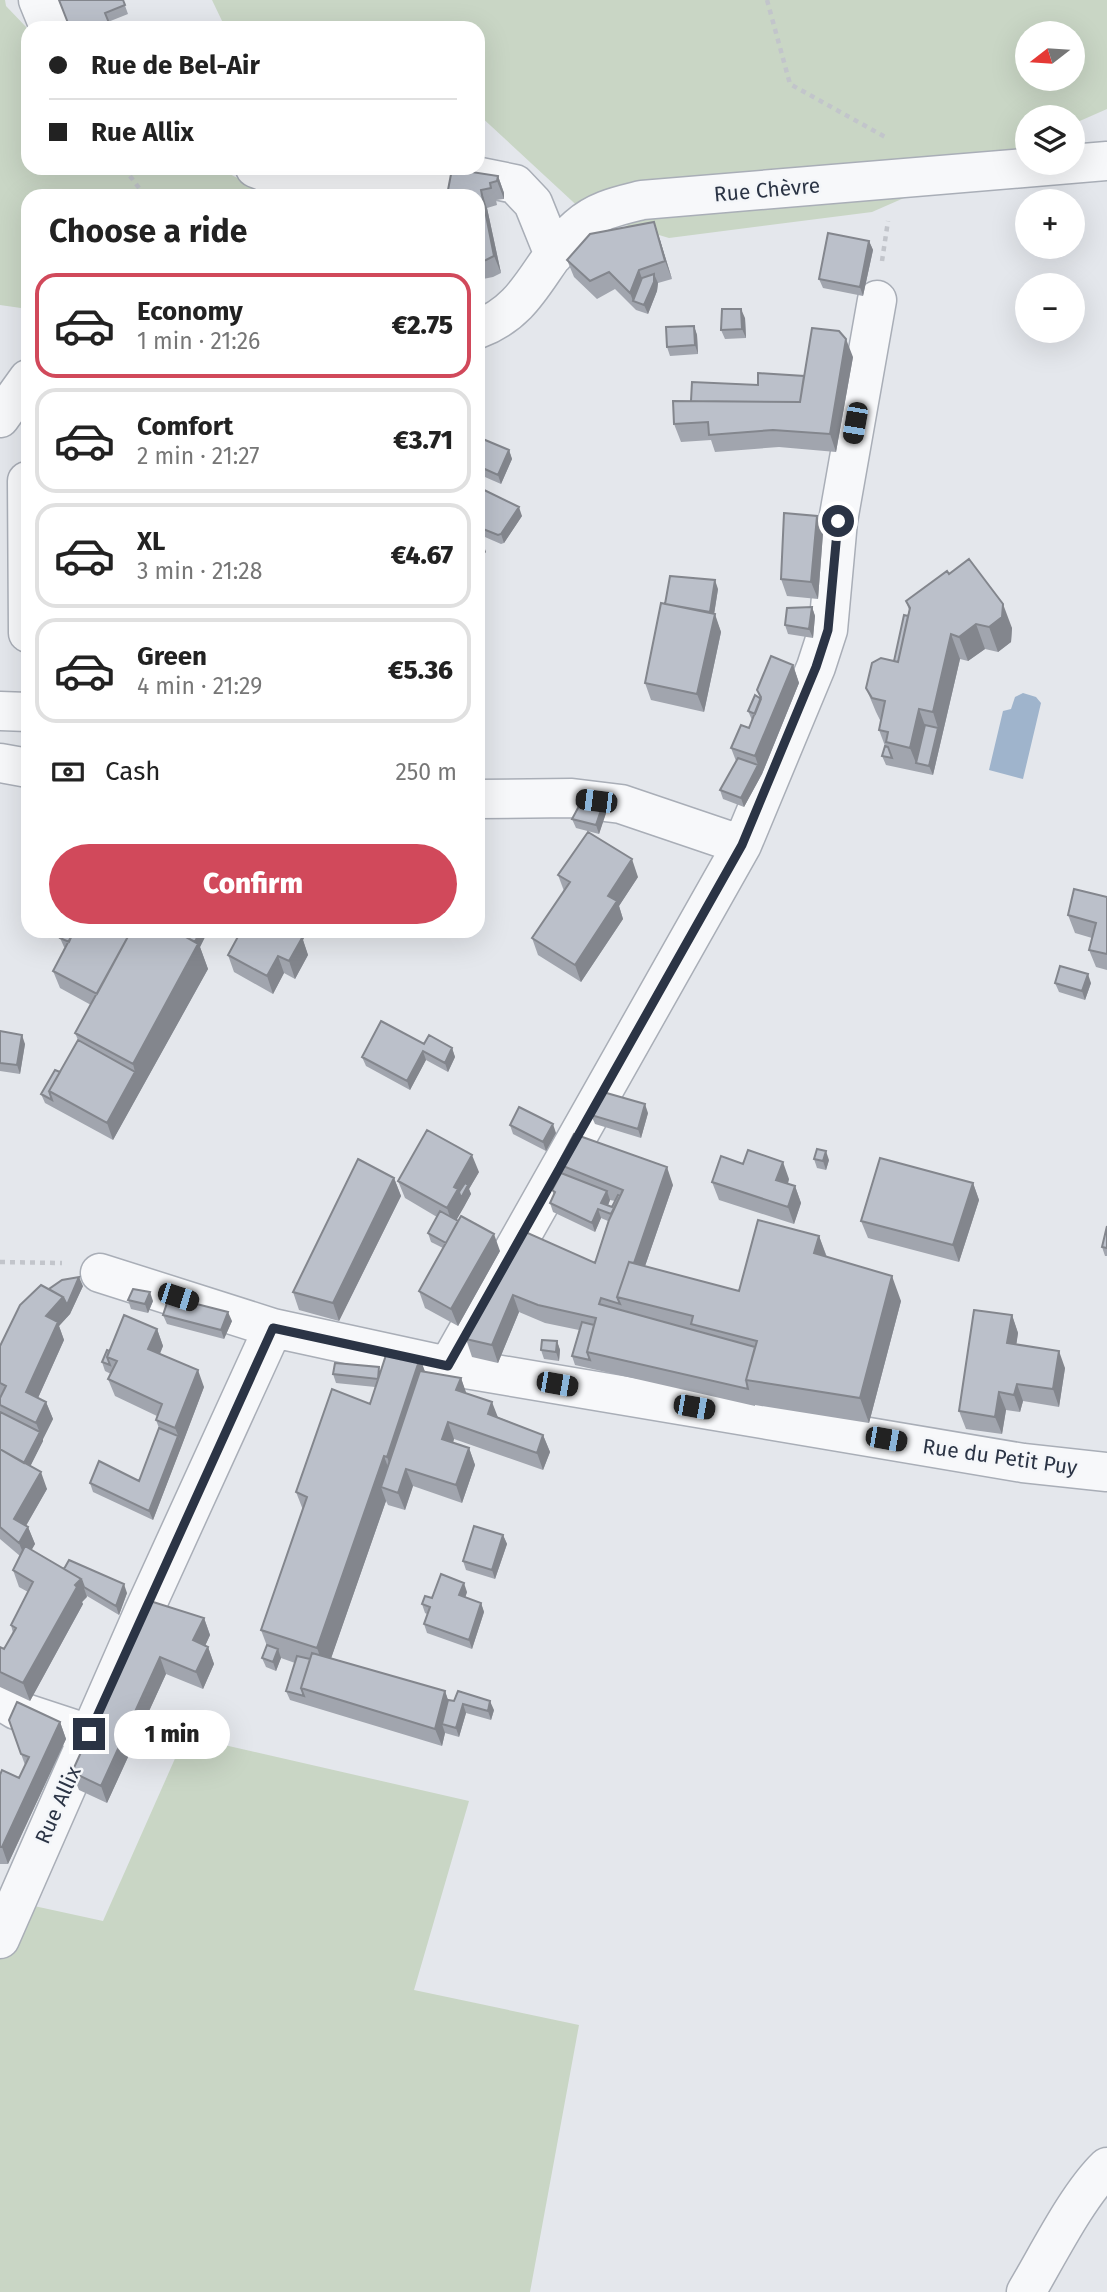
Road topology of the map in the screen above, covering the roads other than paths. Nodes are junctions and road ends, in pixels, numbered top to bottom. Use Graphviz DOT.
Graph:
graph roads {
  1 [pos="38,0"];
  2 [pos="47,21"];
  3 [pos="1107,162"];
  4 [pos="279,175"];
  5 [pos="458,175"];
  6 [pos="471,175"];
  7 [pos="554,254"];
  8 [pos="877,300"];
  9 [pos="485,326"];
  10 [pos="21,389"];
  11 [pos="0,418"];
  12 [pos="18,474"];
  13 [pos="21,522"];
  14 [pos="0,711"];
  15 [pos="21,712"];
  16 [pos="0,763"];
  17 [pos="21,767"];
  18 [pos="485,799"];
  19 [pos="742,845"];
  20 [pos="104,1274"];
  21 [pos="273,1328"];
  22 [pos="448,1366"];
  23 [pos="1107,1472"];
  24 [pos="0,1700"];
  25 [pos="89,1734"];
  26 [pos="0,1939"];
  27 [pos="1107,2167"];
  28 [pos="1026,2292"];
  1 -- 2 [label="street"];
  3 -- 7 [label="street, Rue Chèvre"];
  4 -- 5 [label="street"];
  6 -- 7 [label="street"];
  7 -- 9 [label="street, Rue Chèvre"];
  8 -- 19 [label="street"];
  10 -- 11 [label="street"];
  12 -- 13 [label="street"];
  14 -- 15 [label="street"];
  16 -- 17 [label="street"];
  18 -- 19 [label="street"];
  19 -- 22 [label="street"];
  20 -- 21 [label="street, Rue du Petit Puy"];
  21 -- 22 [label="street, Rue du Petit Puy"];
  21 -- 25 [label="street, Rue Allix"];
  22 -- 23 [label="street, Rue du Petit Puy"];
  24 -- 25 [label="street"];
  25 -- 26 [label="street, Rue Allix"];
  27 -- 28 [label="street"];
}
